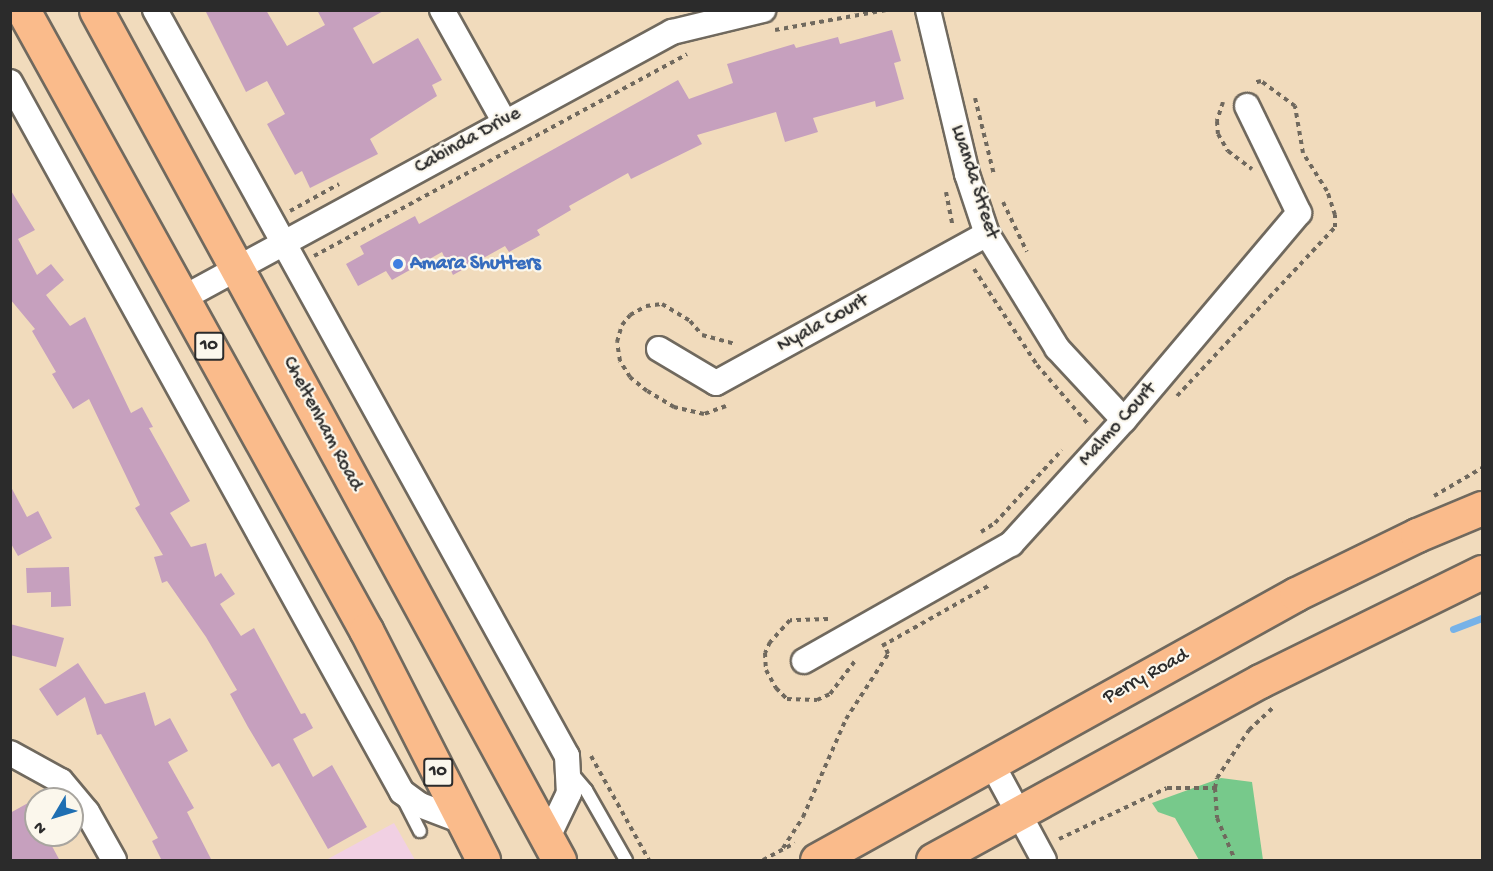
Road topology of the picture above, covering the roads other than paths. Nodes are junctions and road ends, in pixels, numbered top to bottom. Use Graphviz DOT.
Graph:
graph roads {
  1 [pos="23,10"];
  2 [pos="96,10"];
  3 [pos="155,10"];
  4 [pos="442,10"];
  5 [pos="928,10"];
  6 [pos="767,21"];
  7 [pos="10,82"];
  8 [pos="1240,95"];
  9 [pos="504,121"];
  10 [pos="987,234"];
  11 [pos="284,243"];
  12 [pos="239,267"];
  13 [pos="183,297"];
  14 [pos="659,349"];
  15 [pos="1124,420"];
  16 [pos="1482,508"];
  17 [pos="1482,572"];
  18 [pos="804,661"];
  19 [pos="10,753"];
  20 [pos="992,764"];
  21 [pos="570,770"];
  22 [pos="402,792"];
  23 [pos="1019,815"];
  24 [pos="462,821"];
  25 [pos="420,831"];
  26 [pos="558,851"];
  27 [pos="1040,853"];
  28 [pos="114,861"];
  29 [pos="483,861"];
  30 [pos="626,861"];
  31 [pos="817,861"];
  32 [pos="933,861"];
  1 -- 13 [label="main road, 10"];
  2 -- 12 [label="main road, Cheltenham Road"];
  3 -- 11 [label="street, Cheltenham Road"];
  4 -- 9 [label="street"];
  5 -- 10 [label="street, Luanda Street"];
  6 -- 9 [label="street, Cabinda Drive"];
  7 -- 22 [label="street"];
  8 -- 15 [label="street, Malmo Court"];
  9 -- 11 [label="street, Cabinda Drive"];
  10 -- 14 [label="street, Nyala Court"];
  10 -- 15 [label="street, Luanda Street"];
  11 -- 12 [label="street, Cabinda Drive"];
  11 -- 21 [label="street, Cheltenham Road"];
  12 -- 13 [label="street, Cabinda Drive"];
  12 -- 26 [label="main road, Cheltenham Road"];
  13 -- 24 [label="main road, 10"];
  15 -- 18 [label="street, Malmo Court"];
  16 -- 20 [label="main road, Perry Road"];
  17 -- 23 [label="main road"];
  19 -- 28 [label="street"];
  20 -- 23 [label="street"];
  20 -- 31 [label="main road, Perry Road"];
  21 -- 26 [label="street, Cheltenham Road"];
  21 -- 30 [label="lane"];
  22 -- 24 [label="street"];
  22 -- 25 [label="lane"];
  23 -- 27 [label="street"];
  23 -- 32 [label="main road"];
  24 -- 29 [label="main road, 10"];
}
